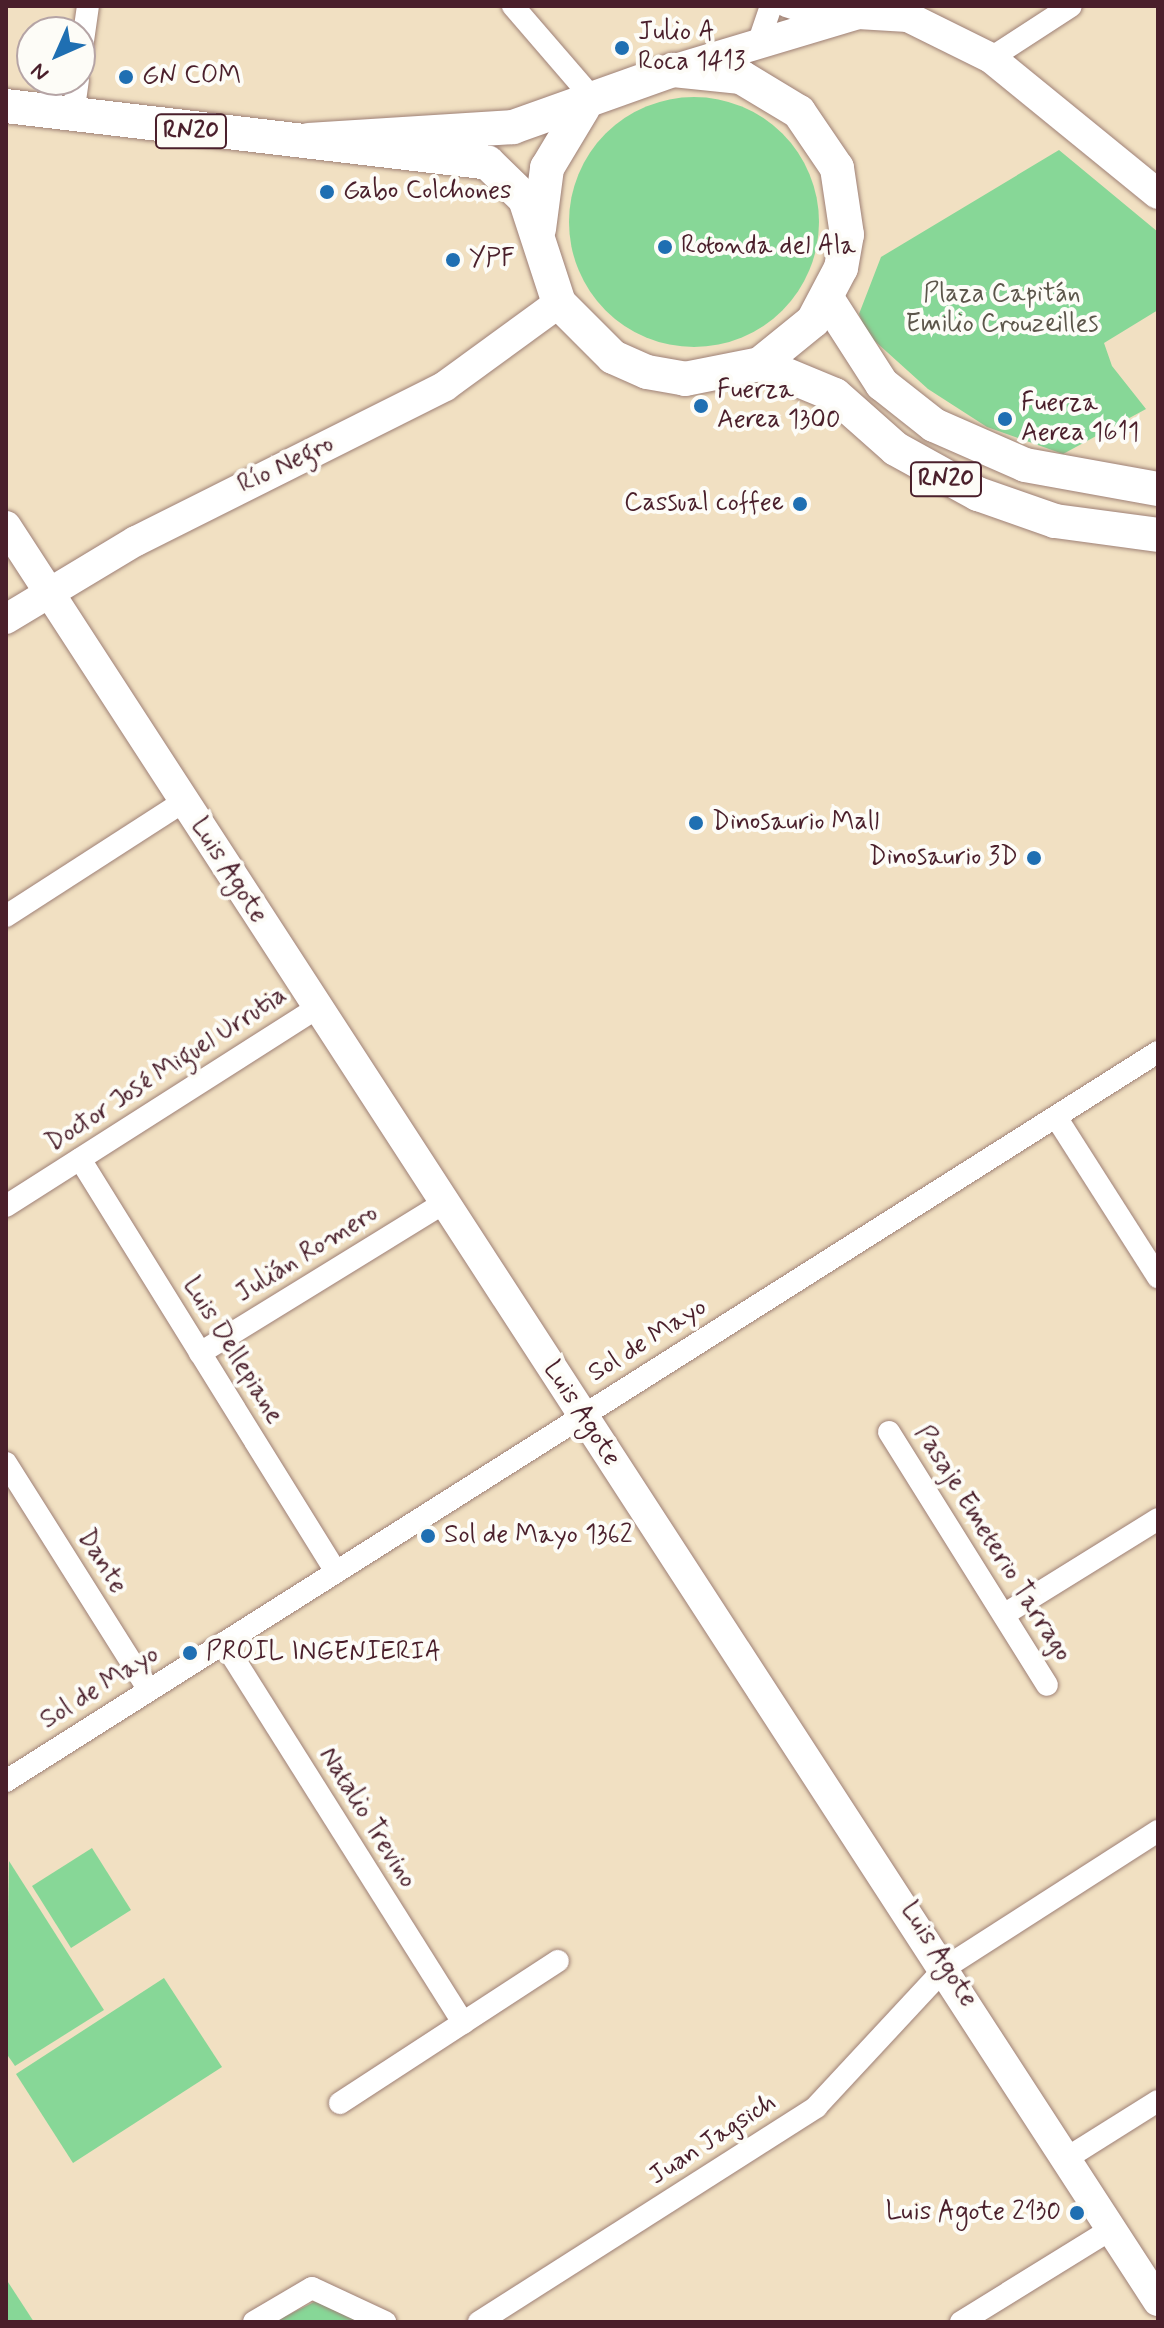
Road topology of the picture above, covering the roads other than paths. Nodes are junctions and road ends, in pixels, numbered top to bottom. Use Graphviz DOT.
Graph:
graph roads {
  1 [pos="513,6"];
  2 [pos="771,6"];
  3 [pos="786,6"];
  4 [pos="1071,6"];
  5 [pos="834,21"];
  6 [pos="758,44"];
  7 [pos="991,58"];
  8 [pos="673,70"];
  9 [pos="76,96"];
  10 [pos="589,105"];
  11 [pos="6,106"];
  12 [pos="73,115"];
  13 [pos="309,140"];
  14 [pos="1158,194"];
  15 [pos="539,249"];
  16 [pos="828,300"];
  17 [pos="559,303"];
  18 [pos="760,364"];
  19 [pos="1158,489"];
  20 [pos="6,526"];
  21 [pos="1158,535"];
  22 [pos="49,592"];
  23 [pos="6,619"];
  24 [pos="183,802"];
  25 [pos="6,916"];
  26 [pos="317,1008"];
  27 [pos="1158,1052"];
  28 [pos="1056,1117"];
  29 [pos="80,1159"];
  30 [pos="444,1203"];
  31 [pos="6,1206"];
  32 [pos="1158,1277"];
  33 [pos="200,1353"];
  34 [pos="582,1416"];
  35 [pos="889,1432"];
  36 [pos="6,1463"];
  37 [pos="1158,1519"];
  38 [pos="336,1572"];
  39 [pos="1005,1614"];
  40 [pos="224,1643"];
  41 [pos="1047,1685"];
  42 [pos="149,1690"];
  43 [pos="6,1781"];
  44 [pos="1158,1831"];
  45 [pos="558,1961"];
  46 [pos="946,1967"];
  47 [pos="463,2023"];
  48 [pos="1158,2101"];
  49 [pos="340,2103"];
  50 [pos="1067,2158"];
  51 [pos="1113,2228"];
  52 [pos="1158,2301"];
  53 [pos="254,2322"];
  54 [pos="385,2322"];
  55 [pos="479,2322"];
  56 [pos="961,2322"];
  1 -- 10 [label="street"];
  2 -- 6 [label="street"];
  3 -- 5 [label="street"];
  4 -- 7 [label="street"];
  5 -- 6 [label="main road"];
  5 -- 7 [label="main road"];
  6 -- 8 [label="main road"];
  7 -- 14 [label="main road"];
  8 -- 10 [label="main road, RN20"];
  8 -- 16 [label="main road, RN20"];
  9 -- 12 [label="street"];
  10 -- 13 [label="main road, RN20"];
  10 -- 15 [label="main road, RN20"];
  11 -- 12 [label="main road, RN20"];
  12 -- 13 [label="main road, RN20"];
  13 -- 15 [label="main road, RN20"];
  15 -- 17 [label="main road, RN20"];
  16 -- 18 [label="main road, RN20"];
  16 -- 19 [label="main road, RN20"];
  17 -- 18 [label="main road, RN20"];
  17 -- 22 [label="main road, Río Negro"];
  18 -- 21 [label="main road, RN20"];
  20 -- 22 [label="main road, Luis Agote"];
  22 -- 23 [label="main road, Río Negro"];
  22 -- 24 [label="main road, Luis Agote"];
  24 -- 25 [label="street"];
  24 -- 26 [label="main road, Luis Agote"];
  26 -- 29 [label="street, Doctor José Miguel Urrutia"];
  26 -- 30 [label="main road, Luis Agote"];
  27 -- 28 [label="street, Sol de Mayo"];
  28 -- 32 [label="street"];
  28 -- 34 [label="street, Sol de Mayo"];
  29 -- 31 [label="street, Doctor José Miguel Urrutia"];
  29 -- 33 [label="street, Luis Dellepiane"];
  30 -- 33 [label="street, Julián Romero"];
  30 -- 34 [label="main road, Luis Agote"];
  33 -- 38 [label="street, Luis Dellepiane"];
  34 -- 38 [label="street, Sol de Mayo"];
  34 -- 46 [label="main road, Luis Agote"];
  35 -- 39 [label="street, Pasaje Emeterio Tarrago"];
  36 -- 42 [label="street, Dante"];
  37 -- 39 [label="street"];
  38 -- 40 [label="street, Sol de Mayo"];
  39 -- 41 [label="street, Pasaje Emeterio Tarrago"];
  40 -- 42 [label="street, Sol de Mayo"];
  40 -- 47 [label="street, Natalio Trevino"];
  42 -- 43 [label="street, Sol de Mayo"];
  44 -- 46 [label="street, Juan Jagsich"];
  45 -- 47 [label="street"];
  46 -- 50 [label="main road, Luis Agote"];
  46 -- 55 [label="street, Juan Jagsich"];
  47 -- 49 [label="street"];
  48 -- 50 [label="street"];
  50 -- 51 [label="main road, Luis Agote"];
  51 -- 52 [label="main road, Luis Agote"];
  51 -- 56 [label="street"];
  53 -- 54 [label="street"];
}
